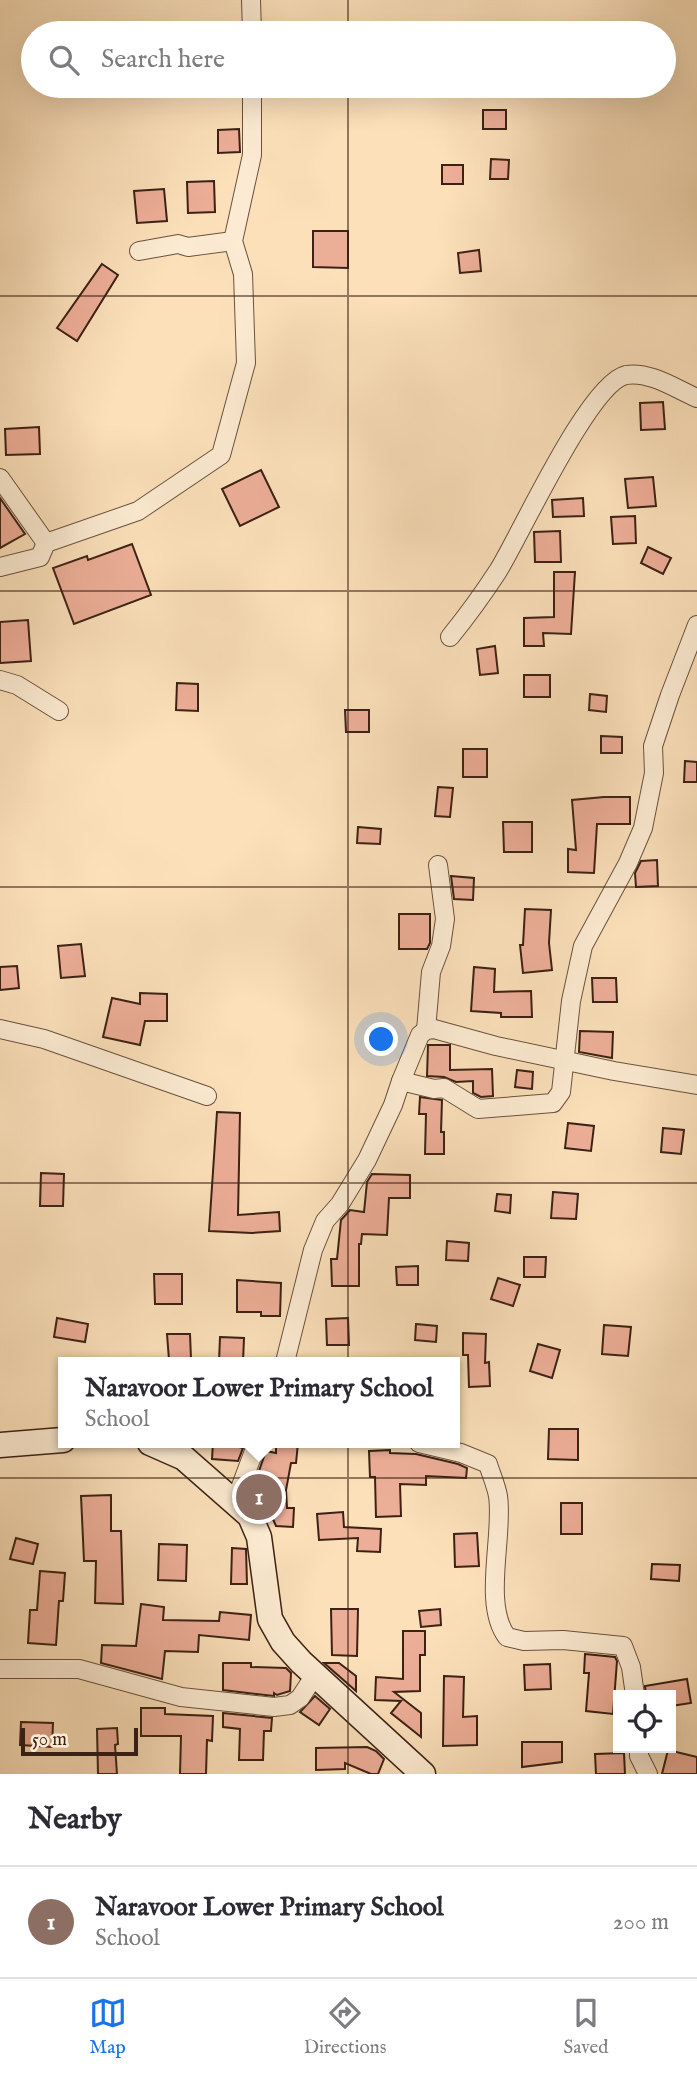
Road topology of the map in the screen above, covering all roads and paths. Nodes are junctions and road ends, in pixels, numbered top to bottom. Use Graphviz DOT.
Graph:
graph roads {
  1 [pos="251,0"];
  2 [pos="252,21"];
  3 [pos="252,98"];
  4 [pos="233,241"];
  5 [pos="139,251"];
  6 [pos="697,398"];
  7 [pos="0,478"];
  8 [pos="46,543"];
  9 [pos="0,567"];
  10 [pos="697,625"];
  11 [pos="450,637"];
  12 [pos="0,680"];
  13 [pos="59,711"];
  14 [pos="438,865"];
  15 [pos="0,1029"];
  16 [pos="426,1030"];
  17 [pos="565,1059"];
  18 [pos="401,1081"];
  19 [pos="697,1085"];
  20 [pos="207,1096"];
  21 [pos="286,1357"];
  22 [pos="58,1440"];
  23 [pos="0,1445"];
  24 [pos="161,1448"];
  25 [pos="255,1448"];
  26 [pos="440,1448"];
  27 [pos="235,1502"];
  28 [pos="0,1669"];
  29 [pos="315,1675"];
  30 [pos="634,1690"];
  31 [pos="639,1753"];
  32 [pos="423,1774"];
  33 [pos="648,1774"];
  1 -- 2 [label="street"];
  3 -- 4 [label="street"];
  4 -- 5 [label="street"];
  4 -- 8 [label="street"];
  6 -- 11 [label="street"];
  7 -- 8 [label="street"];
  8 -- 9 [label="street"];
  10 -- 17 [label="street"];
  12 -- 13 [label="street"];
  14 -- 16 [label="street"];
  15 -- 20 [label="street"];
  16 -- 17 [label="street"];
  16 -- 18 [label="street"];
  17 -- 18 [label="street"];
  17 -- 19 [label="street"];
  18 -- 21 [label="street"];
  22 -- 23 [label="main road"];
  24 -- 27 [label="main road"];
  25 -- 27 [label="street"];
  26 -- 30 [label="street"];
  27 -- 29 [label="main road"];
  28 -- 29 [label="street"];
  29 -- 32 [label="main road"];
  31 -- 33 [label="street"];
}
